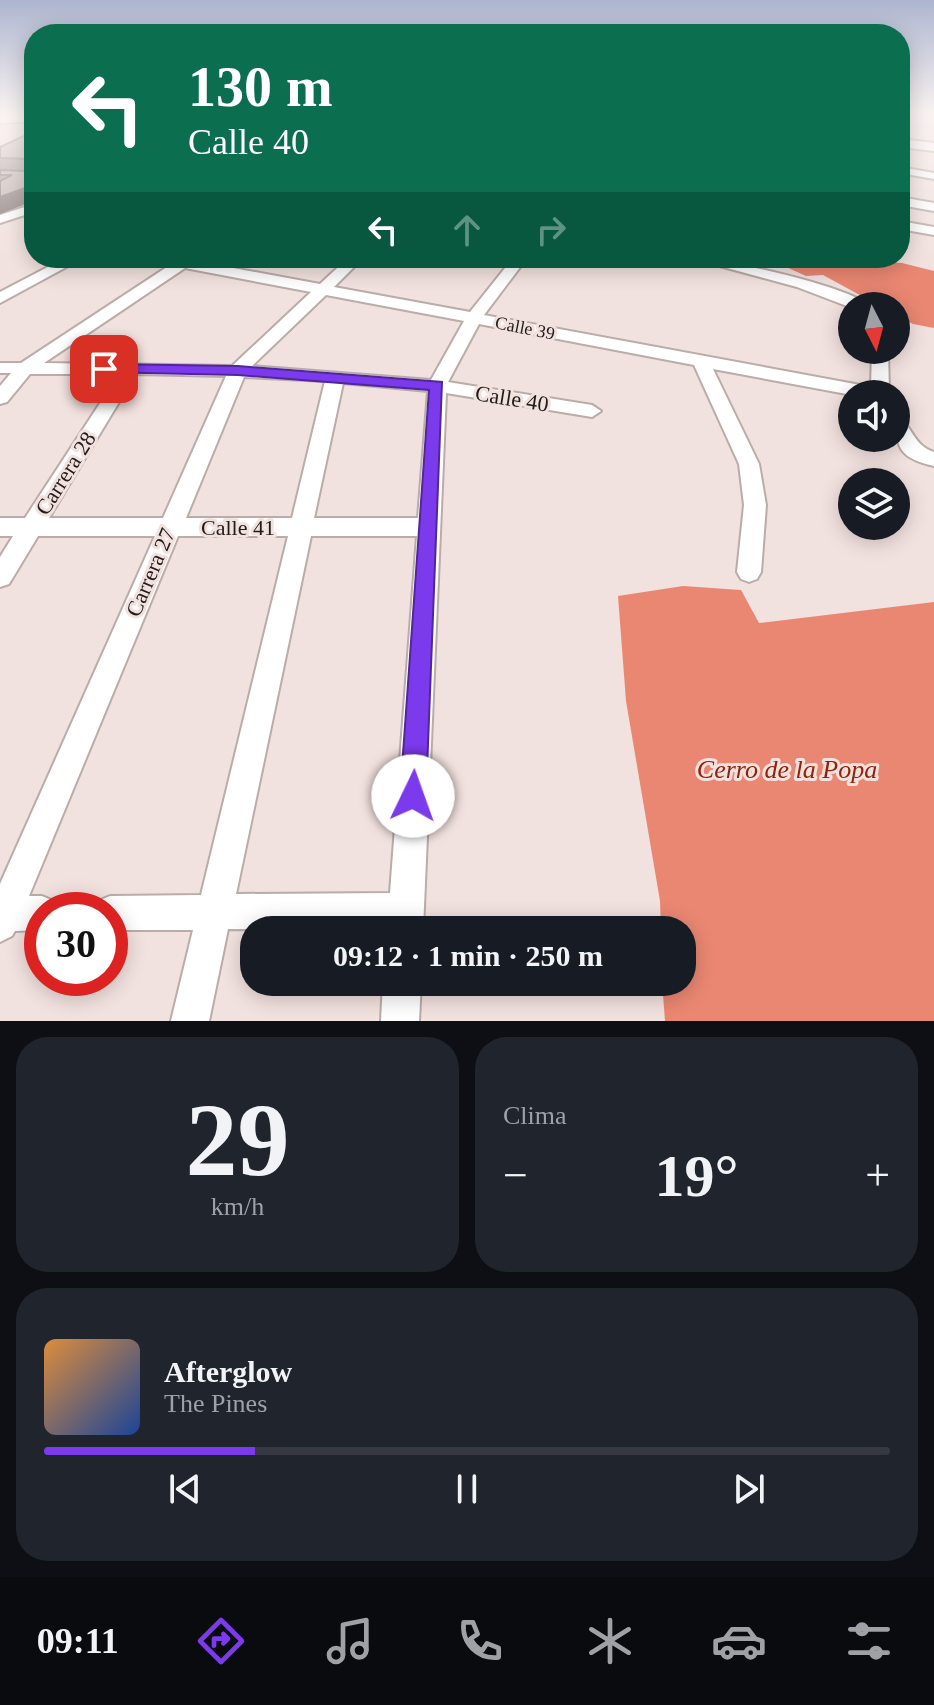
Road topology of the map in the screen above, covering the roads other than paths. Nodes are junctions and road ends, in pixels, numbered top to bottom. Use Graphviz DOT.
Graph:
graph roads {
  1 [pos="910,172"];
  2 [pos="934,176"];
  3 [pos="910,203"];
  4 [pos="934,207"];
  5 [pos="24,211"];
  6 [pos="0,219"];
  7 [pos="910,227"];
  8 [pos="934,231"];
  9 [pos="57,268"];
  10 [pos="170,268"];
  11 [pos="220,268"];
  12 [pos="346,268"];
  13 [pos="512,268"];
  14 [pos="737,268"];
  15 [pos="323,290"];
  16 [pos="838,297"];
  17 [pos="0,298"];
  18 [pos="474,318"];
  19 [pos="701,361"];
  20 [pos="0,368"];
  21 [pos="25,368"];
  22 [pos="131,369"];
  23 [pos="238,370"];
  24 [pos="335,377"];
  25 [pos="437,386"];
  26 [pos="838,387"];
  27 [pos="0,398"];
  28 [pos="592,411"];
  29 [pos="910,450"];
  30 [pos="934,459"];
  31 [pos="0,527"];
  32 [pos="32,527"];
  33 [pos="170,527"];
  34 [pos="301,527"];
  35 [pos="429,527"];
  36 [pos="749,572"];
  37 [pos="0,577"];
  38 [pos="215,912"];
  39 [pos="128,913"];
  40 [pos="24,915"];
  41 [pos="310,916"];
  42 [pos="406,916"];
  43 [pos="2,917"];
  44 [pos="401,996"];
  45 [pos="190,1021"];
  46 [pos="400,1021"];
  1 -- 2 [label="street"];
  3 -- 4 [label="street"];
  5 -- 6 [label="street"];
  7 -- 8 [label="street"];
  9 -- 17 [label="street"];
  10 -- 21 [label="street"];
  11 -- 15 [label="street, Calle 39"];
  12 -- 15 [label="street, Carrera 27"];
  13 -- 18 [label="street"];
  14 -- 16 [label="street"];
  15 -- 18 [label="street, Calle 39"];
  15 -- 23 [label="street, Carrera 27"];
  18 -- 19 [label="street, Calle 39"];
  18 -- 25 [label="street"];
  19 -- 26 [label="street, Calle 39"];
  19 -- 36 [label="street"];
  20 -- 21 [label="street, Calle 40"];
  21 -- 22 [label="street, Calle 40"];
  21 -- 27 [label="street"];
  22 -- 23 [label="street, Calle 40"];
  22 -- 32 [label="street, Carrera 28"];
  23 -- 24 [label="street, Calle 40"];
  23 -- 33 [label="street, Carrera 27"];
  24 -- 25 [label="street, Calle 40"];
  24 -- 34 [label="street"];
  25 -- 28 [label="street, Calle 40"];
  25 -- 35 [label="street"];
  29 -- 30 [label="street"];
  31 -- 32 [label="street, Calle 41"];
  32 -- 33 [label="street, Calle 41"];
  32 -- 37 [label="street, Carrera 28"];
  33 -- 34 [label="street, Calle 41"];
  33 -- 43 [label="street, Carrera 27"];
  34 -- 35 [label="street, Calle 41"];
  34 -- 38 [label="street"];
  35 -- 42 [label="street"];
  38 -- 39 [label="street"];
  38 -- 41 [label="street"];
  38 -- 45 [label="street"];
  40 -- 43 [label="street"];
  44 -- 46 [label="street"];
}
